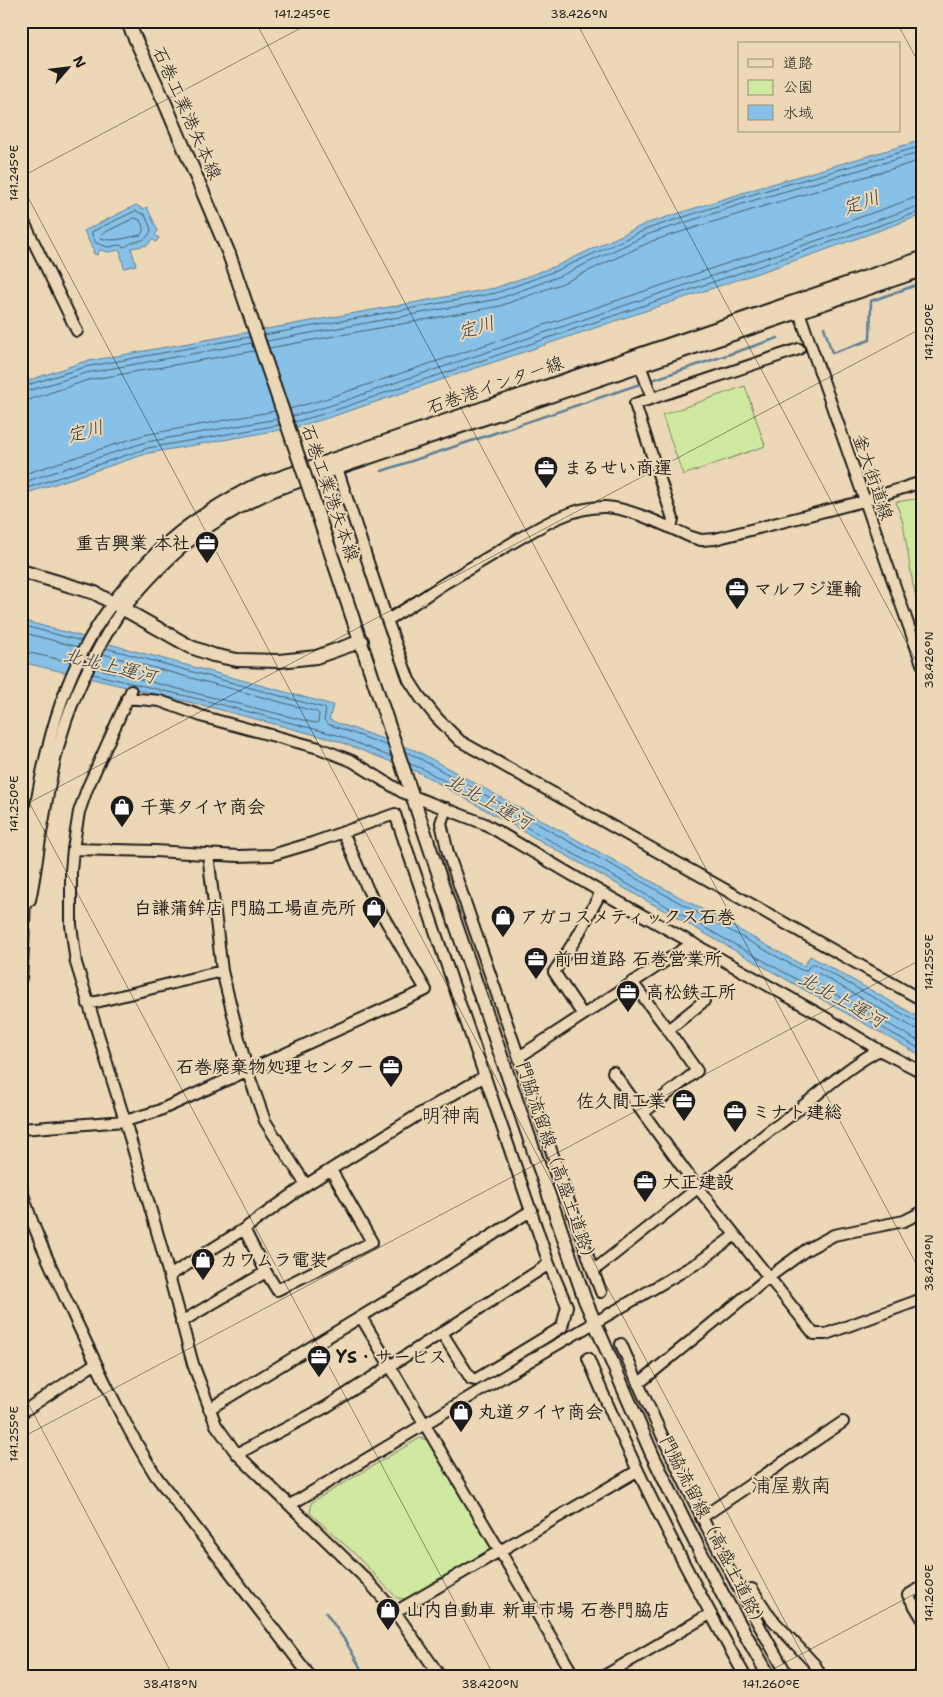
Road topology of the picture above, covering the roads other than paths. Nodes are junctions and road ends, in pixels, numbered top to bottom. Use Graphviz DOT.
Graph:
graph roads {
  1 [pos="127,21"];
  2 [pos="21,216"];
  3 [pos="922,258"];
  4 [pos="922,270"];
  5 [pos="797,306"];
  6 [pos="77,331"];
  7 [pos="798,349"];
  8 [pos="640,365"];
  9 [pos="652,398"];
  10 [pos="337,468"];
  11 [pos="922,482"];
  12 [pos="864,501"];
  13 [pos="671,528"];
  14 [pos="21,570"];
  15 [pos="118,606"];
  16 [pos="387,620"];
  17 [pos="362,642"];
  18 [pos="922,663"];
  19 [pos="413,795"];
  20 [pos="446,808"];
  21 [pos="342,832"];
  22 [pos="73,849"];
  23 [pos="208,854"];
  24 [pos="600,892"];
  25 [pos="24,923"];
  26 [pos="693,943"];
  27 [pos="22,967"];
  28 [pos="222,971"];
  29 [pos="21,978"];
  30 [pos="632,982"];
  31 [pos="922,1000"];
  32 [pos="704,1001"];
  33 [pos="88,1004"];
  34 [pos="583,1015"];
  35 [pos="668,1030"];
  36 [pos="879,1050"];
  37 [pos="519,1058"];
  38 [pos="247,1070"];
  39 [pos="613,1072"];
  40 [pos="922,1072"];
  41 [pos="485,1076"];
  42 [pos="643,1114"];
  43 [pos="125,1121"];
  44 [pos="21,1129"];
  45 [pos="331,1170"];
  46 [pos="306,1185"];
  47 [pos="21,1187"];
  48 [pos="697,1187"];
  49 [pos="532,1210"];
  50 [pos="922,1212"];
  51 [pos="244,1229"];
  52 [pos="735,1235"];
  53 [pos="550,1264"];
  54 [pos="593,1271"];
  55 [pos="266,1272"];
  56 [pos="169,1276"];
  57 [pos="768,1277"];
  58 [pos="602,1292"];
  59 [pos="922,1299"];
  60 [pos="361,1317"];
  61 [pos="181,1322"];
  62 [pos="595,1322"];
  63 [pos="442,1334"];
  64 [pos="621,1344"];
  65 [pos="588,1358"];
  66 [pos="96,1363"];
  67 [pos="390,1367"];
  68 [pos="638,1384"];
  69 [pos="209,1409"];
  70 [pos="21,1413"];
  71 [pos="843,1422"];
  72 [pos="424,1424"];
  73 [pos="237,1454"];
  74 [pos="637,1471"];
  75 [pos="290,1504"];
  76 [pos="701,1518"];
  77 [pos="500,1550"];
  78 [pos="922,1587"];
  79 [pos="742,1595"];
  80 [pos="395,1612"];
  81 [pos="710,1614"];
  82 [pos="922,1618"];
  83 [pos="922,1674"];
  84 [pos="310,1676"];
  85 [pos="440,1676"];
  86 [pos="574,1676"];
  87 [pos="604,1676"];
  88 [pos="745,1676"];
  89 [pos="769,1676"];
  90 [pos="788,1676"];
  91 [pos="821,1676"];
  92 [pos="918,1676"];
  1 -- 17 [label="main road, 石巻工業港矢本線, bridge"];
  2 -- 6 [label="street"];
  3 -- 5 [label="main road, 石巻港インター線"];
  4 -- 5 [label="main road, 石巻港インター線"];
  5 -- 8 [label="main road, 石巻港インター線"];
  5 -- 12 [label="street, 釜大街道線"];
  5 -- 15 [label="main road, 石巻港インター線"];
  7 -- 9 [label="street"];
  8 -- 9 [label="street"];
  8 -- 10 [label="main road, 石巻港インター線"];
  9 -- 13 [label="street"];
  10 -- 15 [label="main road, 石巻港インター線"];
  10 -- 16 [label="street"];
  11 -- 12 [label="street"];
  12 -- 13 [label="street"];
  12 -- 18 [label="street, 釜大街道線"];
  13 -- 16 [label="street"];
  14 -- 15 [label="main road"];
  15 -- 17 [label="main road"];
  15 -- 25 [label="street"];
  15 -- 25 [label="street"];
  16 -- 31 [label="street"];
  17 -- 19 [label="main road, 門脇流留線（高盛土道路）"];
  19 -- 20 [label="street"];
  19 -- 22 [label="street"];
  19 -- 62 [label="main road, 門脇流留線（高盛土道路）"];
  20 -- 24 [label="street"];
  20 -- 37 [label="street"];
  21 -- 23 [label="street"];
  21 -- 38 [label="street"];
  21 -- 41 [label="street"];
  22 -- 23 [label="street"];
  22 -- 33 [label="street"];
  23 -- 28 [label="street"];
  24 -- 26 [label="street"];
  24 -- 34 [label="street"];
  25 -- 27 [label="street"];
  26 -- 30 [label="street"];
  26 -- 36 [label="street"];
  27 -- 29 [label="street"];
  28 -- 33 [label="street"];
  28 -- 38 [label="street"];
  30 -- 34 [label="street"];
  30 -- 35 [label="street"];
  32 -- 35 [label="street"];
  33 -- 43 [label="street"];
  34 -- 37 [label="street"];
  35 -- 42 [label="street"];
  36 -- 40 [label="street"];
  36 -- 48 [label="street"];
  37 -- 54 [label="street"];
  38 -- 43 [label="street"];
  38 -- 46 [label="street"];
  39 -- 42 [label="street"];
  41 -- 45 [label="street"];
  41 -- 49 [label="street"];
  42 -- 48 [label="street"];
  43 -- 44 [label="street"];
  43 -- 56 [label="street"];
  45 -- 46 [label="street"];
  45 -- 55 [label="street"];
  46 -- 51 [label="street"];
  47 -- 66 [label="street"];
  48 -- 52 [label="street"];
  48 -- 54 [label="street"];
  49 -- 53 [label="street"];
  49 -- 60 [label="street"];
  50 -- 57 [label="street"];
  51 -- 55 [label="street"];
  51 -- 56 [label="street"];
  52 -- 57 [label="street"];
  52 -- 62 [label="street"];
  53 -- 63 [label="street"];
  53 -- 63 [label="street"];
  54 -- 58 [label="street"];
  55 -- 61 [label="street"];
  56 -- 61 [label="street"];
  57 -- 59 [label="street"];
  57 -- 68 [label="street"];
  60 -- 67 [label="street"];
  60 -- 69 [label="street"];
  61 -- 69 [label="street"];
  62 -- 72 [label="street"];
  62 -- 89 [label="main road, 門脇流留線（高盛土道路）"];
  63 -- 67 [label="street"];
  64 -- 68 [label="street"];
  65 -- 74 [label="street"];
  66 -- 70 [label="street"];
  66 -- 84 [label="street"];
  67 -- 72 [label="street"];
  67 -- 73 [label="street"];
  68 -- 76 [label="street"];
  69 -- 73 [label="street"];
  71 -- 76 [label="street"];
  72 -- 75 [label="street"];
  72 -- 77 [label="street"];
  73 -- 75 [label="street"];
  74 -- 77 [label="street"];
  74 -- 81 [label="street"];
  75 -- 80 [label="street"];
  76 -- 79 [label="street"];
  77 -- 80 [label="street"];
  77 -- 86 [label="street"];
  78 -- 82 [label="street"];
  79 -- 90 [label="street"];
  79 -- 91 [label="street"];
  80 -- 85 [label="street"];
  81 -- 87 [label="street"];
  81 -- 88 [label="street"];
  83 -- 92 [label="street"];
}
